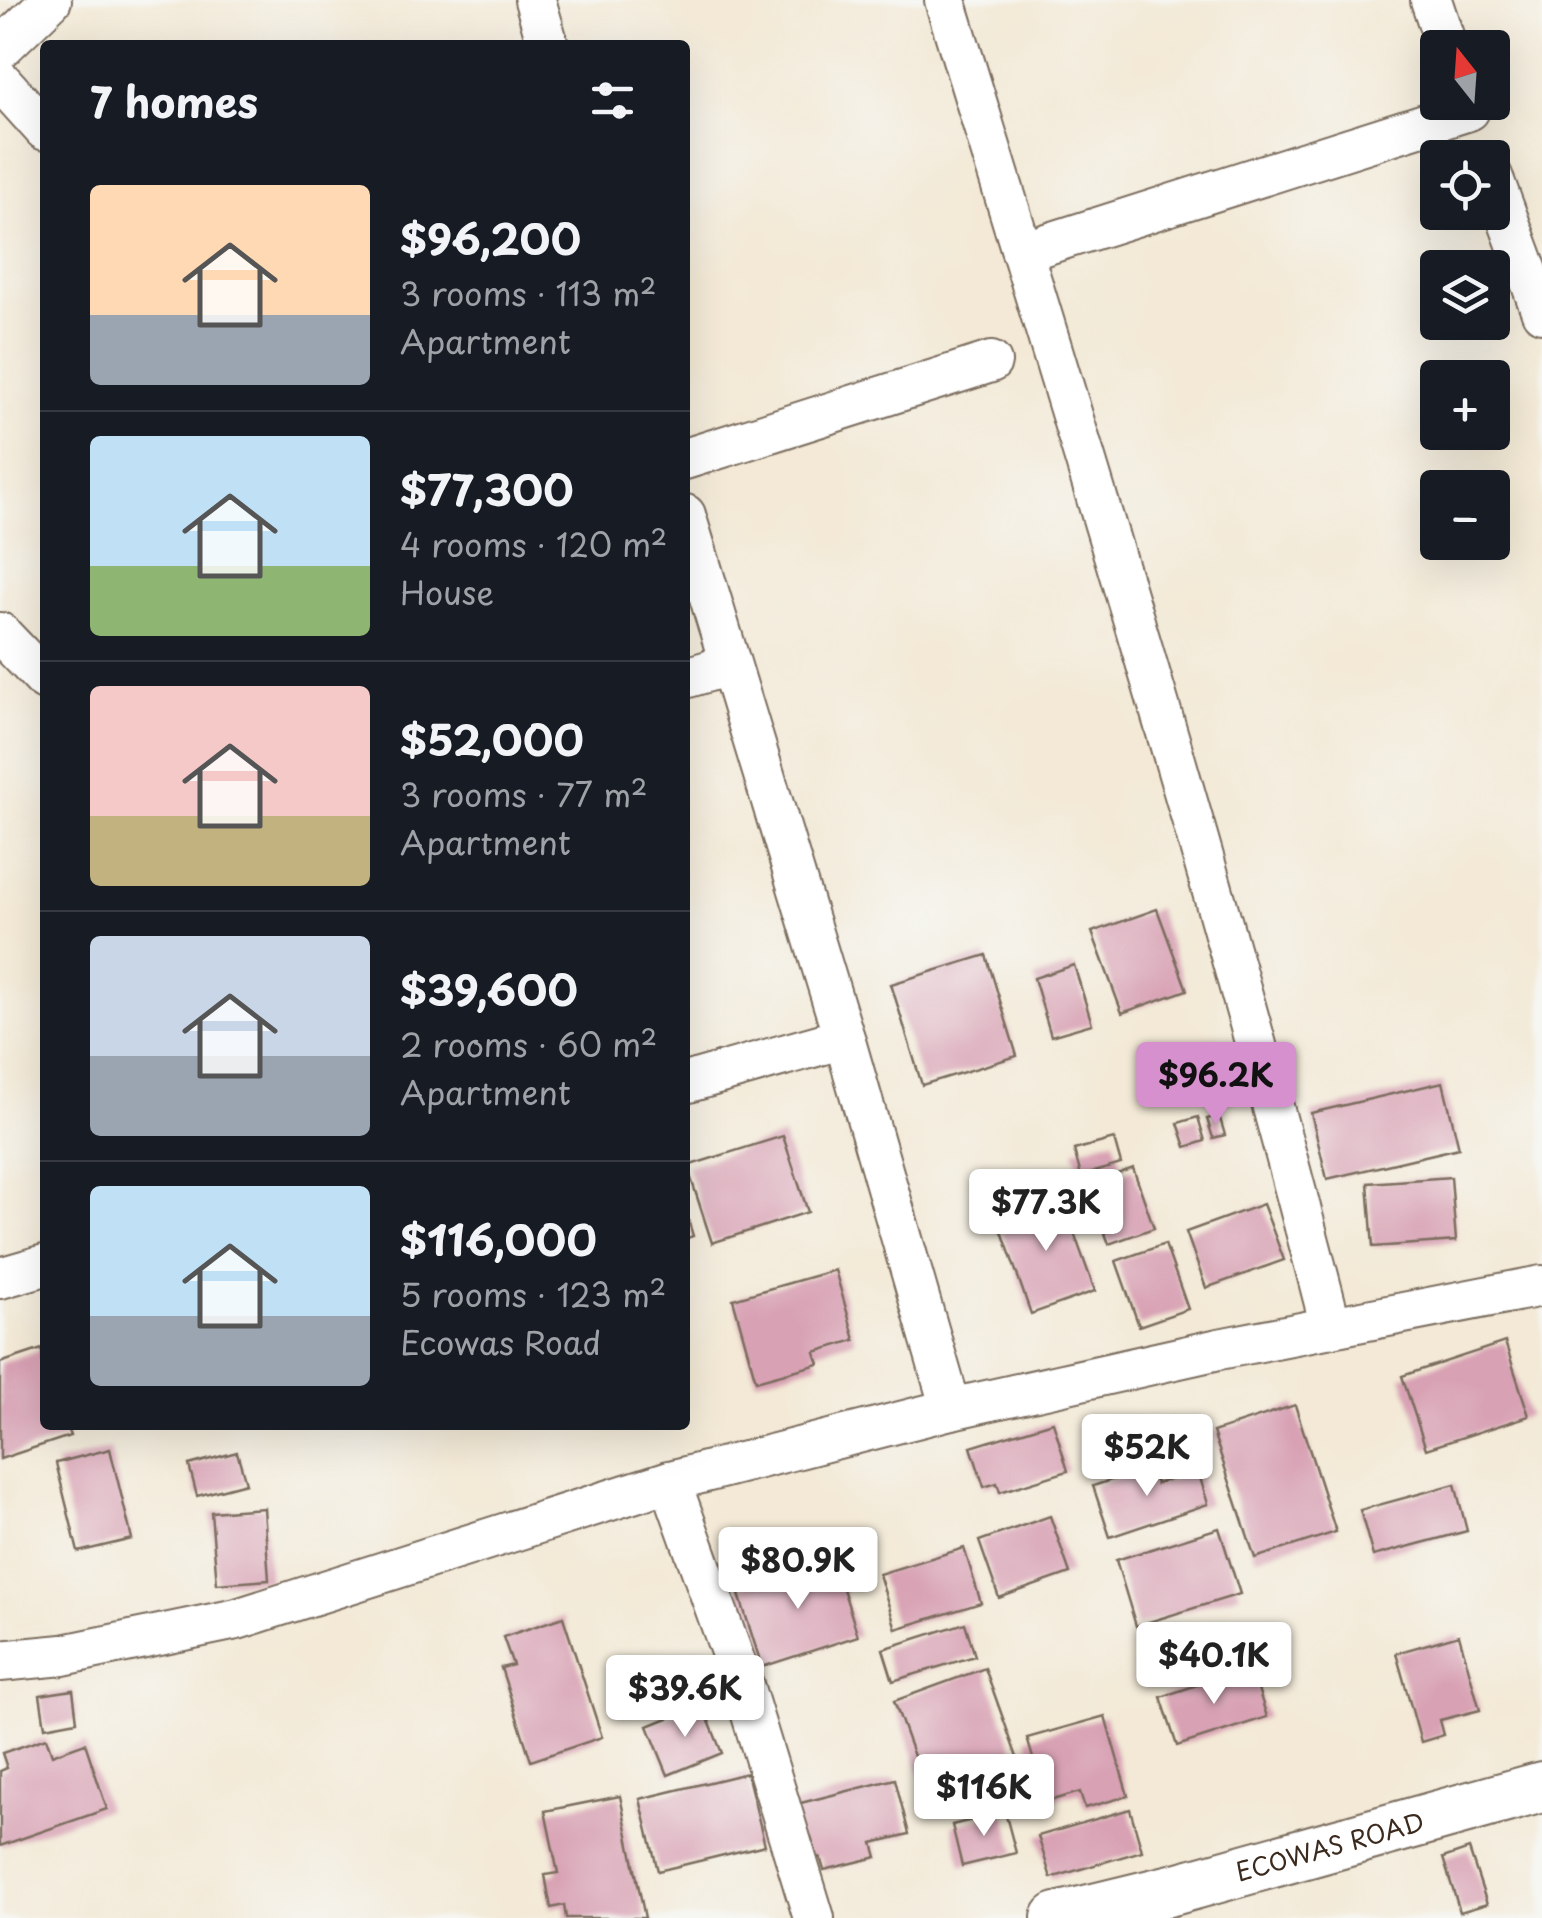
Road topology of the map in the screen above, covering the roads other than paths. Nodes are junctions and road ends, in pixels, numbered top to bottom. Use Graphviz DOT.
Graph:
graph roads {
  1 [pos="51,0"];
  2 [pos="536,0"];
  3 [pos="945,0"];
  4 [pos="1431,0"];
  5 [pos="1441,30"];
  6 [pos="547,40"];
  7 [pos="0,49"];
  8 [pos="0,80"];
  9 [pos="1424,120"];
  10 [pos="40,124"];
  11 [pos="1510,225"];
  12 [pos="1022,252"];
  13 [pos="1542,312"];
  14 [pos="991,362"];
  15 [pos="690,457"];
  16 [pos="690,532"];
  17 [pos="0,633"];
  18 [pos="729,665"];
  19 [pos="40,675"];
  20 [pos="690,677"];
  21 [pos="844,1038"];
  22 [pos="690,1083"];
  23 [pos="40,1266"];
  24 [pos="0,1278"];
  25 [pos="1542,1286"];
  26 [pos="1332,1327"];
  27 [pos="951,1409"];
  28 [pos="670,1481"];
  29 [pos="0,1661"];
  30 [pos="1542,1787"];
  31 [pos="1180,1904"];
  32 [pos="814,1918"];
  33 [pos="1058,1918"];
  1 -- 7 [label="street"];
  2 -- 6 [label="street"];
  3 -- 12 [label="street"];
  4 -- 5 [label="street"];
  8 -- 10 [label="street"];
  9 -- 12 [label="street"];
  11 -- 13 [label="street"];
  12 -- 26 [label="street"];
  14 -- 15 [label="street"];
  16 -- 18 [label="street"];
  17 -- 19 [label="street"];
  18 -- 20 [label="street"];
  18 -- 21 [label="street"];
  21 -- 22 [label="street"];
  21 -- 27 [label="street"];
  23 -- 24 [label="street"];
  25 -- 26 [label="street"];
  26 -- 27 [label="street"];
  27 -- 28 [label="street"];
  28 -- 29 [label="street"];
  28 -- 32 [label="street"];
  30 -- 31 [label="street, ECOWAS ROAD"];
  31 -- 33 [label="street, ECOWAS ROAD"];
}
